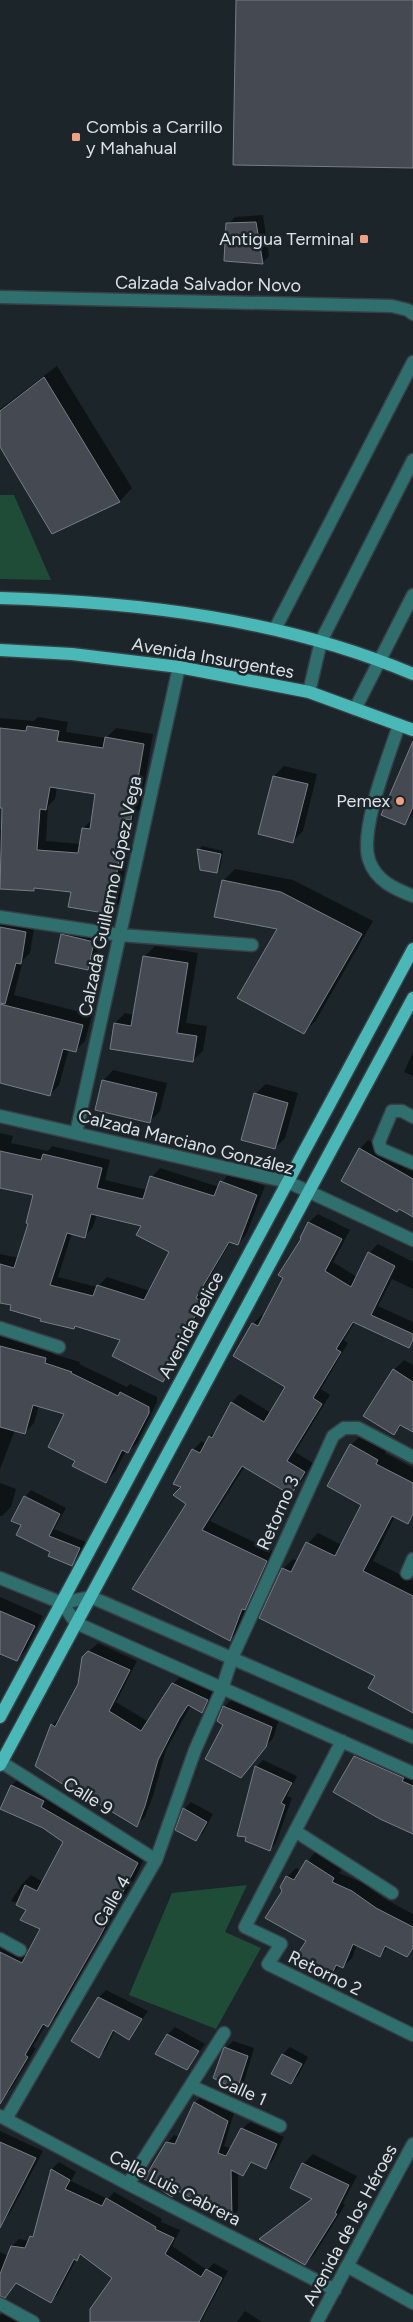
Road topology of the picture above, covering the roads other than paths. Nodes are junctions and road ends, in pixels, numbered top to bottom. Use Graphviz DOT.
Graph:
graph roads {
  1 [pos="0,297"];
  2 [pos="413,314"];
  3 [pos="413,362"];
  4 [pos="413,460"];
  5 [pos="413,595"];
  6 [pos="0,598"];
  7 [pos="275,629"];
  8 [pos="321,641"];
  9 [pos="0,650"];
  10 [pos="381,661"];
  11 [pos="179,667"];
  12 [pos="413,674"];
  13 [pos="309,692"];
  14 [pos="355,709"];
  15 [pos="399,725"];
  16 [pos="413,730"];
  17 [pos="413,896"];
  18 [pos="0,917"];
  19 [pos="120,935"];
  20 [pos="252,945"];
  21 [pos="413,949"];
  22 [pos="413,998"];
  23 [pos="0,1116"];
  24 [pos="413,1117"];
  25 [pos="76,1133"];
  26 [pos="413,1163"];
  27 [pos="288,1182"];
  28 [pos="309,1192"];
  29 [pos="413,1240"];
  30 [pos="0,1328"];
  31 [pos="59,1347"];
  32 [pos="413,1457"];
  33 [pos="413,1559"];
  34 [pos="407,1573"];
  35 [pos="0,1578"];
  36 [pos="91,1597"];
  37 [pos="62,1603"];
  38 [pos="76,1623"];
  39 [pos="232,1658"];
  40 [pos="222,1688"];
  41 [pos="0,1717"];
  42 [pos="413,1737"];
  43 [pos="342,1741"];
  44 [pos="1,1764"];
  45 [pos="413,1773"];
  46 [pos="295,1831"];
  47 [pos="156,1860"];
  48 [pos="392,1893"];
  49 [pos="0,1939"];
  50 [pos="20,1950"];
  51 [pos="224,2033"];
  52 [pos="413,2035"];
  53 [pos="191,2086"];
  54 [pos="3,2118"];
  55 [pos="280,2126"];
  56 [pos="413,2144"];
  57 [pos="128,2184"];
  58 [pos="347,2266"];
  59 [pos="335,2290"];
  60 [pos="413,2303"];
  61 [pos="0,2304"];
  62 [pos="33,2322"];
  63 [pos="317,2322"];
  1 -- 2 [label="street, Calzada Salvador Novo"];
  3 -- 7 [label="street"];
  4 -- 8 [label="street"];
  5 -- 10 [label="street"];
  6 -- 7 [label="main road, Avenida Insurgentes"];
  7 -- 8 [label="main road, Avenida Insurgentes"];
  8 -- 10 [label="main road, Avenida Insurgentes"];
  8 -- 13 [label="street"];
  9 -- 11 [label="main road, Avenida Insurgentes"];
  10 -- 12 [label="main road, Avenida Insurgentes"];
  10 -- 14 [label="street"];
  11 -- 13 [label="main road, Avenida Insurgentes"];
  11 -- 19 [label="street, Calzada Guillermo López Vega"];
  13 -- 14 [label="main road, Avenida Insurgentes"];
  14 -- 15 [label="main road, Avenida Insurgentes"];
  15 -- 16 [label="main road, Avenida Insurgentes"];
  15 -- 17 [label="street"];
  18 -- 19 [label="street"];
  19 -- 20 [label="street"];
  19 -- 25 [label="street, Calzada Guillermo López Vega"];
  21 -- 27 [label="main road, Avenida Belice"];
  22 -- 28 [label="main road"];
  23 -- 25 [label="street, Calzada Marciano González"];
  24 -- 26 [label="street"];
  25 -- 27 [label="street, Calzada Marciano González"];
  27 -- 28 [label="street, Calzada Marciano González"];
  27 -- 37 [label="main road, Avenida Belice"];
  28 -- 29 [label="street, Calzada Marciano González"];
  28 -- 36 [label="main road"];
  30 -- 31 [label="street"];
  32 -- 39 [label="street, Retorno 3"];
  33 -- 34 [label="street"];
  35 -- 37 [label="street"];
  36 -- 37 [label="street"];
  36 -- 38 [label="main road"];
  36 -- 39 [label="street"];
  37 -- 38 [label="street"];
  37 -- 41 [label="main road, Avenida Belice"];
  38 -- 40 [label="street"];
  38 -- 44 [label="main road"];
  39 -- 40 [label="street, Retorno 3"];
  39 -- 42 [label="street"];
  40 -- 43 [label="street"];
  40 -- 47 [label="street, Calle 4"];
  43 -- 45 [label="street"];
  43 -- 46 [label="street, Retorno 2"];
  44 -- 47 [label="street, Calle 9"];
  46 -- 48 [label="street"];
  46 -- 52 [label="street, Retorno 2"];
  47 -- 54 [label="street, Calle 4"];
  49 -- 50 [label="street"];
  51 -- 53 [label="street"];
  53 -- 55 [label="street, Calle 1"];
  53 -- 57 [label="street"];
  54 -- 57 [label="street, Calle Luis Cabrera"];
  56 -- 58 [label="street, Avenida de los Héroes"];
  57 -- 59 [label="street, Calle Luis Cabrera"];
  58 -- 59 [label="street, Avenida de los Héroes"];
  58 -- 60 [label="street"];
  59 -- 63 [label="street, Avenida de los Héroes"];
  61 -- 62 [label="street"];
}
